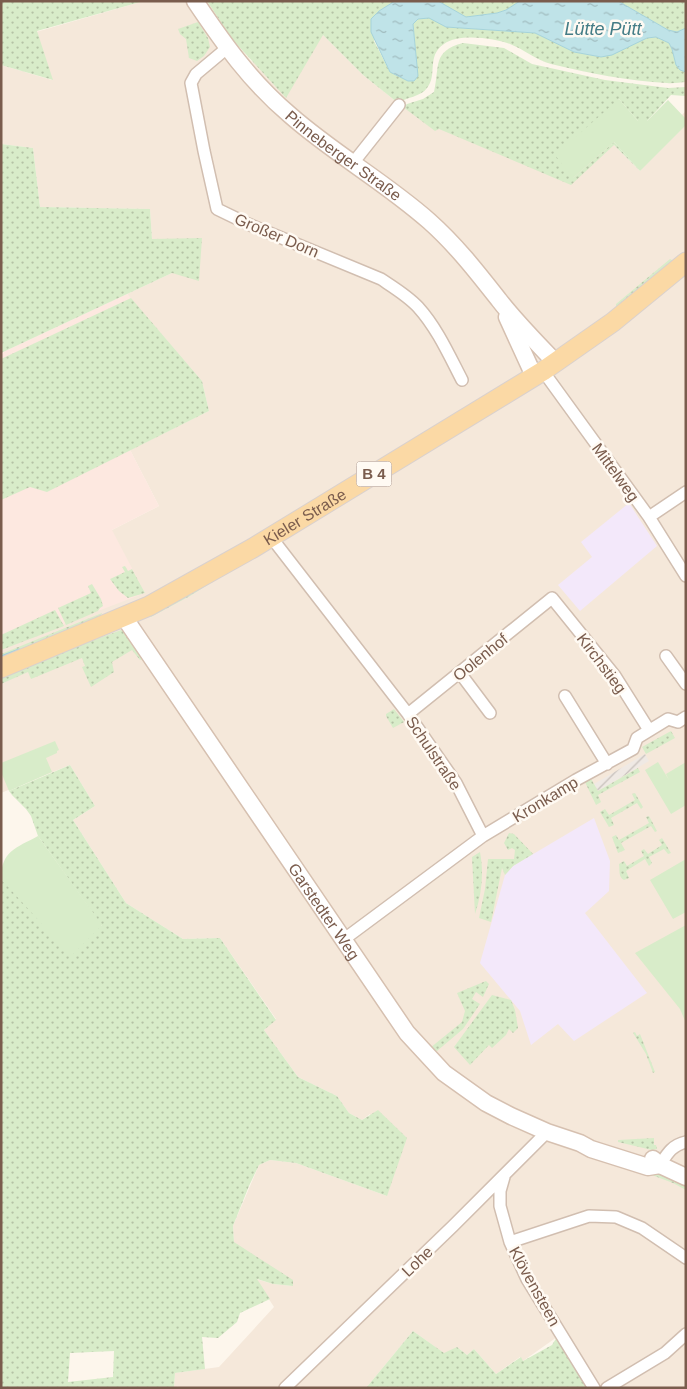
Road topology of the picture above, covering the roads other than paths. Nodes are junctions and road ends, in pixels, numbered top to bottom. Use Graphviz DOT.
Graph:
graph roads {
  1 [pos="195,1"];
  2 [pos="227,48"];
  3 [pos="398,106"];
  4 [pos="353,163"];
  5 [pos="686,262"];
  6 [pos="500,302"];
  7 [pos="544,370"];
  8 [pos="462,380"];
  9 [pos="686,492"];
  10 [pos="648,517"];
  11 [pos="272,536"];
  12 [pos="686,576"];
  13 [pos="552,598"];
  14 [pos="124,617"];
  15 [pos="666,656"];
  16 [pos="1,668"];
  17 [pos="460,673"];
  18 [pos="686,684"];
  19 [pos="564,696"];
  20 [pos="490,713"];
  21 [pos="408,714"];
  22 [pos="686,717"];
  23 [pos="648,730"];
  24 [pos="607,764"];
  25 [pos="483,836"];
  26 [pos="343,940"];
  27 [pos="547,1132"];
  28 [pos="686,1142"];
  29 [pos="660,1165"];
  30 [pos="504,1176"];
  31 [pos="686,1176"];
  32 [pos="510,1242"];
  33 [pos="686,1258"];
  34 [pos="686,1334"];
  35 [pos="285,1388"];
  36 [pos="594,1388"];
  37 [pos="607,1388"];
  1 -- 2 [label="main road, Pinneberger Straße"];
  2 -- 4 [label="main road, Pinneberger Straße"];
  2 -- 8 [label="street, Großer Dorn"];
  3 -- 4 [label="street"];
  4 -- 6 [label="main road, Pinneberger Straße"];
  5 -- 7 [label="main road, Kieler Straße / B 4"];
  6 -- 7 [label="main road, Pinneberger Straße"];
  6 -- 7 [label="main road, Pinneberger Straße"];
  7 -- 10 [label="street, Mittelweg"];
  7 -- 11 [label="main road, Kieler Straße / B 4"];
  9 -- 10 [label="street"];
  10 -- 12 [label="street, Mittelweg"];
  11 -- 14 [label="main road, Kieler Straße / B 4"];
  11 -- 21 [label="street, Schulstraße"];
  13 -- 17 [label="street, Oolenhof"];
  13 -- 23 [label="street, Kirchstieg"];
  14 -- 16 [label="main road, Kieler Straße / B 4"];
  14 -- 26 [label="main road, Garstedter Weg"];
  15 -- 18 [label="street"];
  17 -- 20 [label="street"];
  17 -- 21 [label="street, Oolenhof"];
  19 -- 24 [label="street"];
  21 -- 25 [label="street, Schulstraße"];
  22 -- 23 [label="street, Kronkamp"];
  23 -- 24 [label="street, Kronkamp"];
  24 -- 25 [label="street, Kronkamp"];
  25 -- 26 [label="street"];
  26 -- 27 [label="main road, Garstedter Weg"];
  27 -- 29 [label="main road, Garstedter Weg"];
  27 -- 30 [label="street, Lohe"];
  28 -- 29 [label="street"];
  29 -- 31 [label="main road, Garstedter Weg"];
  30 -- 32 [label="street, Klövensteen"];
  30 -- 35 [label="street, Lohe"];
  32 -- 33 [label="street"];
  32 -- 36 [label="street, Klövensteen"];
  34 -- 37 [label="street"];
}
